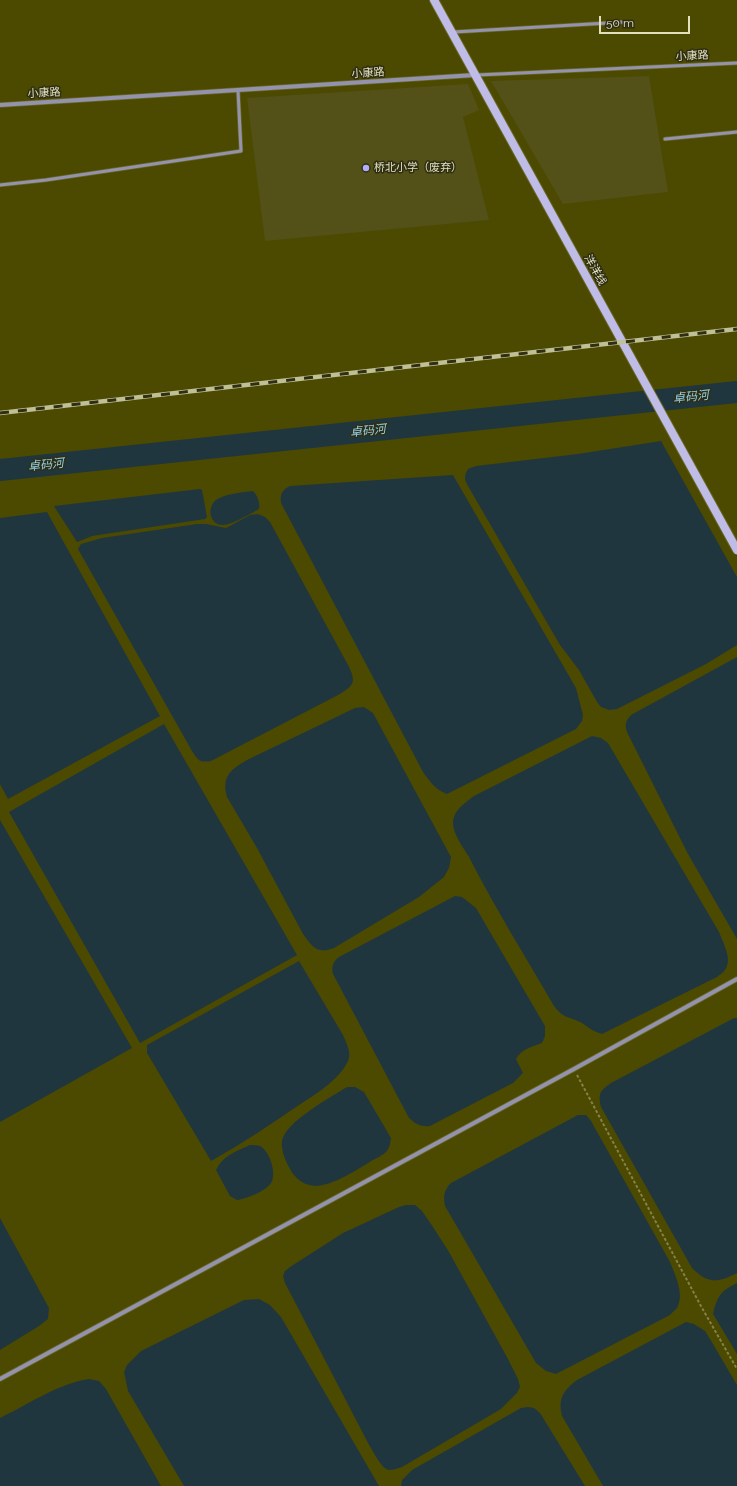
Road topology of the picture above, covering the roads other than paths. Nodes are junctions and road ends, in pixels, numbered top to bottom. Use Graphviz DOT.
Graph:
graph roads {
  1 [pos="434,0"];
  2 [pos="626,22"];
  3 [pos="451,32"];
  4 [pos="737,63"];
  5 [pos="475,75"];
  6 [pos="238,90"];
  7 [pos="0,105"];
  8 [pos="737,132"];
  9 [pos="665,139"];
  10 [pos="0,185"];
  11 [pos="737,550"];
  12 [pos="737,979"];
  13 [pos="0,1379"];
  1 -- 3 [label="main road, 洋洋线"];
  2 -- 3 [label="lane"];
  3 -- 5 [label="main road, 洋洋线"];
  4 -- 5 [label="lane, 小康路"];
  5 -- 6 [label="street, 小康路"];
  5 -- 11 [label="main road, 洋洋线"];
  6 -- 7 [label="street, 小康路"];
  6 -- 10 [label="lane"];
  8 -- 9 [label="lane"];
  12 -- 13 [label="street"];
}
